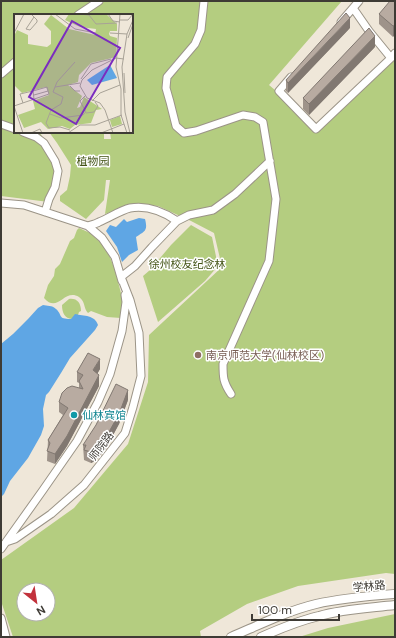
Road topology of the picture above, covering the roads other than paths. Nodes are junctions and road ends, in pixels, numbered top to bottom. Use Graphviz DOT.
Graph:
graph roads {
  1 [pos="99,1"];
  2 [pos="204,1"];
  3 [pos="360,1"];
  4 [pos="353,8"];
  5 [pos="80,14"];
  6 [pos="337,26"];
  7 [pos="393,55"];
  8 [pos="14,63"];
  9 [pos="295,73"];
  10 [pos="1,74"];
  11 [pos="1,124"];
  12 [pos="14,129"];
  13 [pos="26,133"];
  14 [pos="270,161"];
  15 [pos="1,203"];
  16 [pos="45,212"];
  17 [pos="177,221"];
  18 [pos="88,226"];
  19 [pos="122,277"];
  20 [pos="231,394"];
  21 [pos="6,542"];
  22 [pos="1,549"];
  23 [pos="395,594"];
  24 [pos="395,605"];
  25 [pos="1,618"];
  26 [pos="6,637"];
  27 [pos="231,637"];
  28 [pos="261,637"];
  1 -- 5 [label="street"];
  2 -- 14 [label="street"];
  3 -- 4 [label="street"];
  4 -- 6 [label="street"];
  4 -- 7 [label="street"];
  7 -- 9 [label="street"];
  8 -- 10 [label="street"];
  11 -- 12 [label="street"];
  13 -- 16 [label="street"];
  14 -- 17 [label="street"];
  14 -- 20 [label="street"];
  15 -- 16 [label="street, 师院路"];
  16 -- 18 [label="street, 师院路"];
  17 -- 18 [label="street"];
  17 -- 19 [label="street"];
  18 -- 19 [label="street, 师院路"];
  19 -- 21 [label="street, 师院路"];
  19 -- 21 [label="street, 师院路"];
  21 -- 22 [label="street, 师院路"];
  23 -- 27 [label="main road, 学林路"];
  24 -- 28 [label="main road, 学林路"];
  25 -- 26 [label="street"];
}
